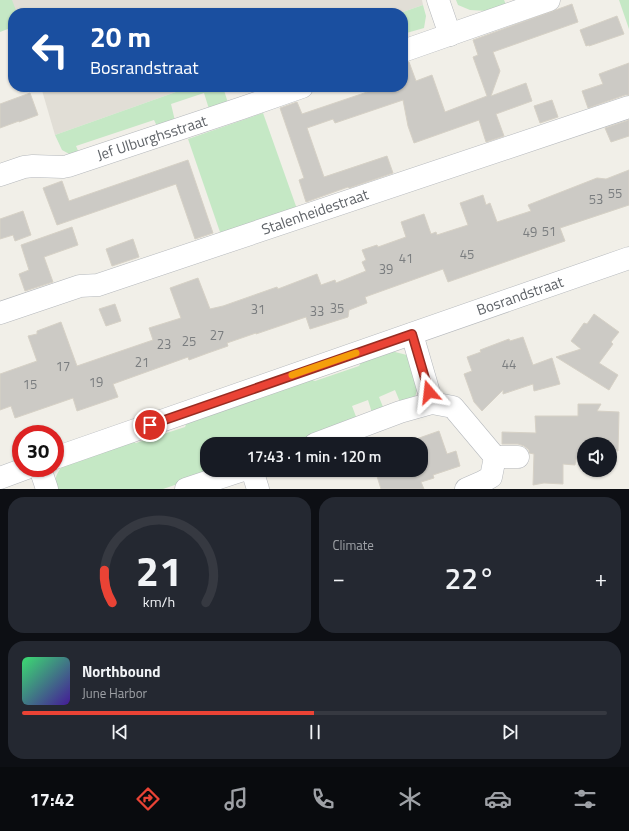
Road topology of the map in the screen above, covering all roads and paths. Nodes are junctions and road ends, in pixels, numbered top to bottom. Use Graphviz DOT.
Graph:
graph roads {
  1 [pos="438,0"];
  2 [pos="549,0"];
  3 [pos="450,34"];
  4 [pos="408,49"];
  5 [pos="288,92"];
  6 [pos="629,107"];
  7 [pos="0,175"];
  8 [pos="629,258"];
  9 [pos="0,313"];
  10 [pos="412,334"];
  11 [pos="432,403"];
  12 [pos="334,437"];
  13 [pos="64,455"];
  14 [pos="518,457"];
  15 [pos="12,474"];
  16 [pos="495,474"];
  17 [pos="43,477"];
  18 [pos="222,477"];
  19 [pos="254,477"];
  20 [pos="0,478"];
  21 [pos="47,489"];
  22 [pos="186,489"];
  23 [pos="258,489"];
  24 [pos="466,489"];
  1 -- 3 [label="street"];
  2 -- 3 [label="street"];
  3 -- 4 [label="street"];
  5 -- 7 [label="street, Jef Ulburghsstraat"];
  6 -- 9 [label="street, Stalenheidestraat"];
  8 -- 10 [label="street, Bosrandstraat"];
  10 -- 11 [label="street"];
  10 -- 13 [label="street, Bosrandstraat"];
  11 -- 12 [label="street"];
  11 -- 16 [label="street"];
  14 -- 16 [label="street"];
  15 -- 20 [label="street"];
  16 -- 24 [label="street"];
  17 -- 21 [label="street"];
  18 -- 22 [label="street"];
  19 -- 23 [label="street"];
}
